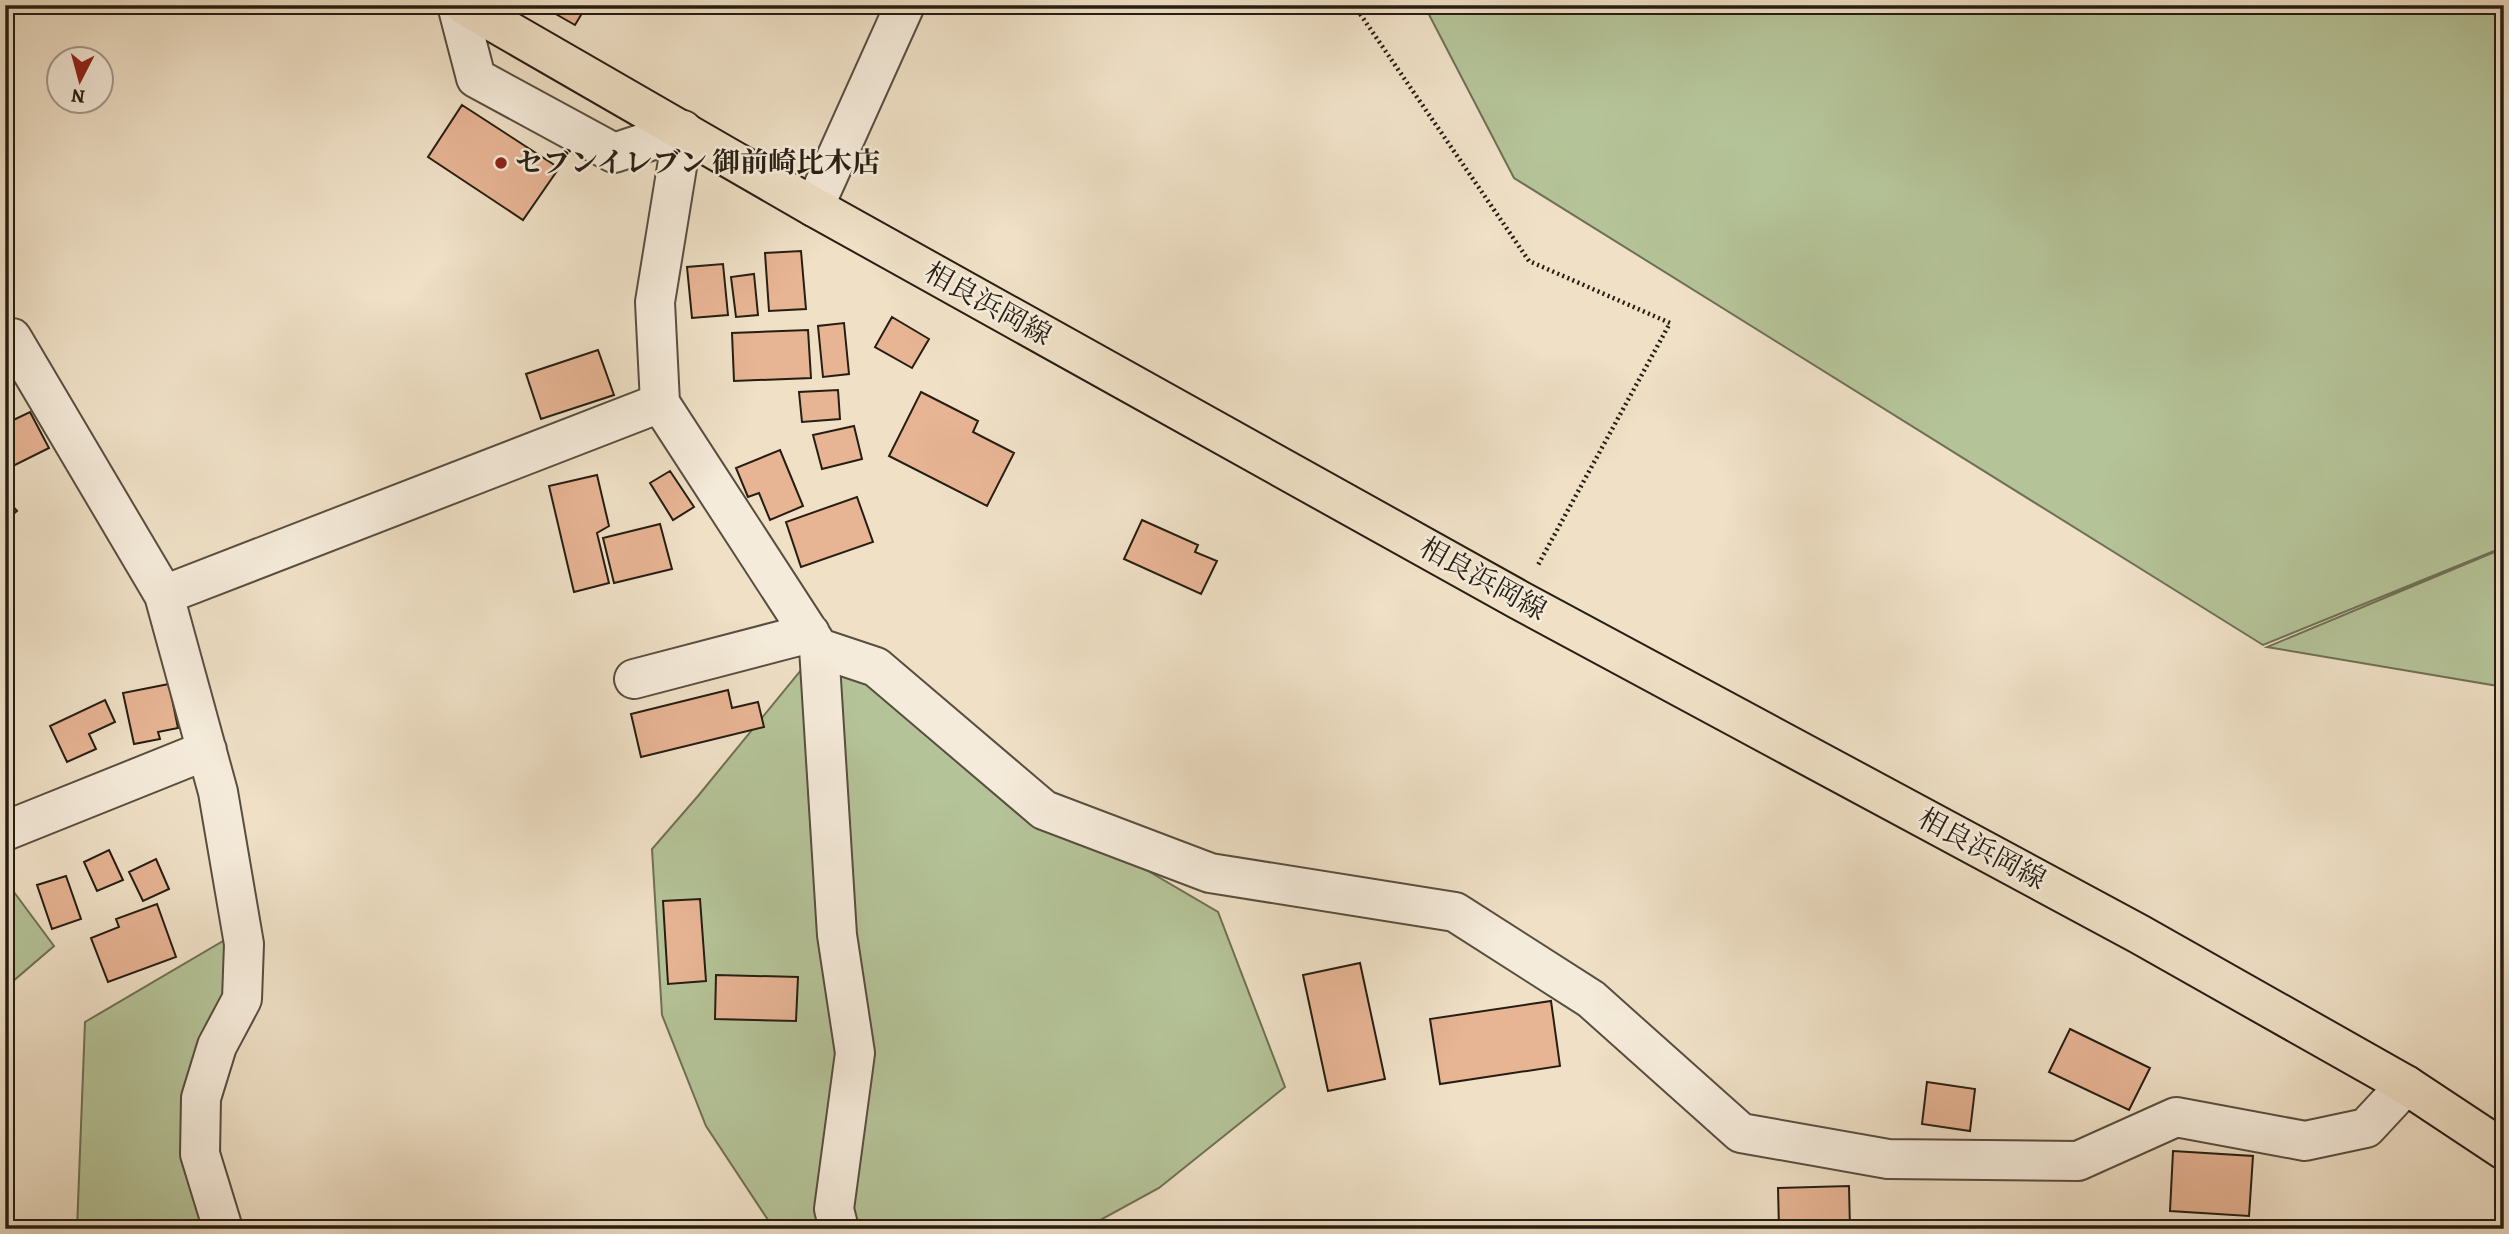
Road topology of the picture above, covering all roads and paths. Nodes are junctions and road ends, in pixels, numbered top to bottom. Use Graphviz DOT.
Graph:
graph roads {
  1 [pos="457,5"];
  2 [pos="464,5"];
  3 [pos="905,5"];
  4 [pos="1354,5"];
  5 [pos="683,130"];
  6 [pos="814,207"];
  7 [pos="5,338"];
  8 [pos="660,403"];
  9 [pos="164,595"];
  10 [pos="1519,600"];
  11 [pos="814,641"];
  12 [pos="634,679"];
  13 [pos="207,750"];
  14 [pos="5,831"];
  15 [pos="2406,1085"];
  16 [pos="2504,1150"];
  17 [pos="223,1229"];
  18 [pos="839,1229"];
  1 -- 5 [label="street"];
  2 -- 5 [label="main road, 相良浜岡線"];
  3 -- 6 [label="street"];
  4 -- 10 [label="path"];
  5 -- 6 [label="main road, 相良浜岡線"];
  5 -- 8 [label="street"];
  6 -- 10 [label="main road, 相良浜岡線"];
  7 -- 9 [label="street"];
  8 -- 9 [label="street"];
  8 -- 11 [label="street"];
  9 -- 13 [label="street"];
  10 -- 15 [label="main road, 相良浜岡線"];
  11 -- 12 [label="street"];
  11 -- 15 [label="street"];
  11 -- 18 [label="street"];
  13 -- 14 [label="street"];
  13 -- 17 [label="street"];
  15 -- 16 [label="main road, 相良浜岡線"];
}
